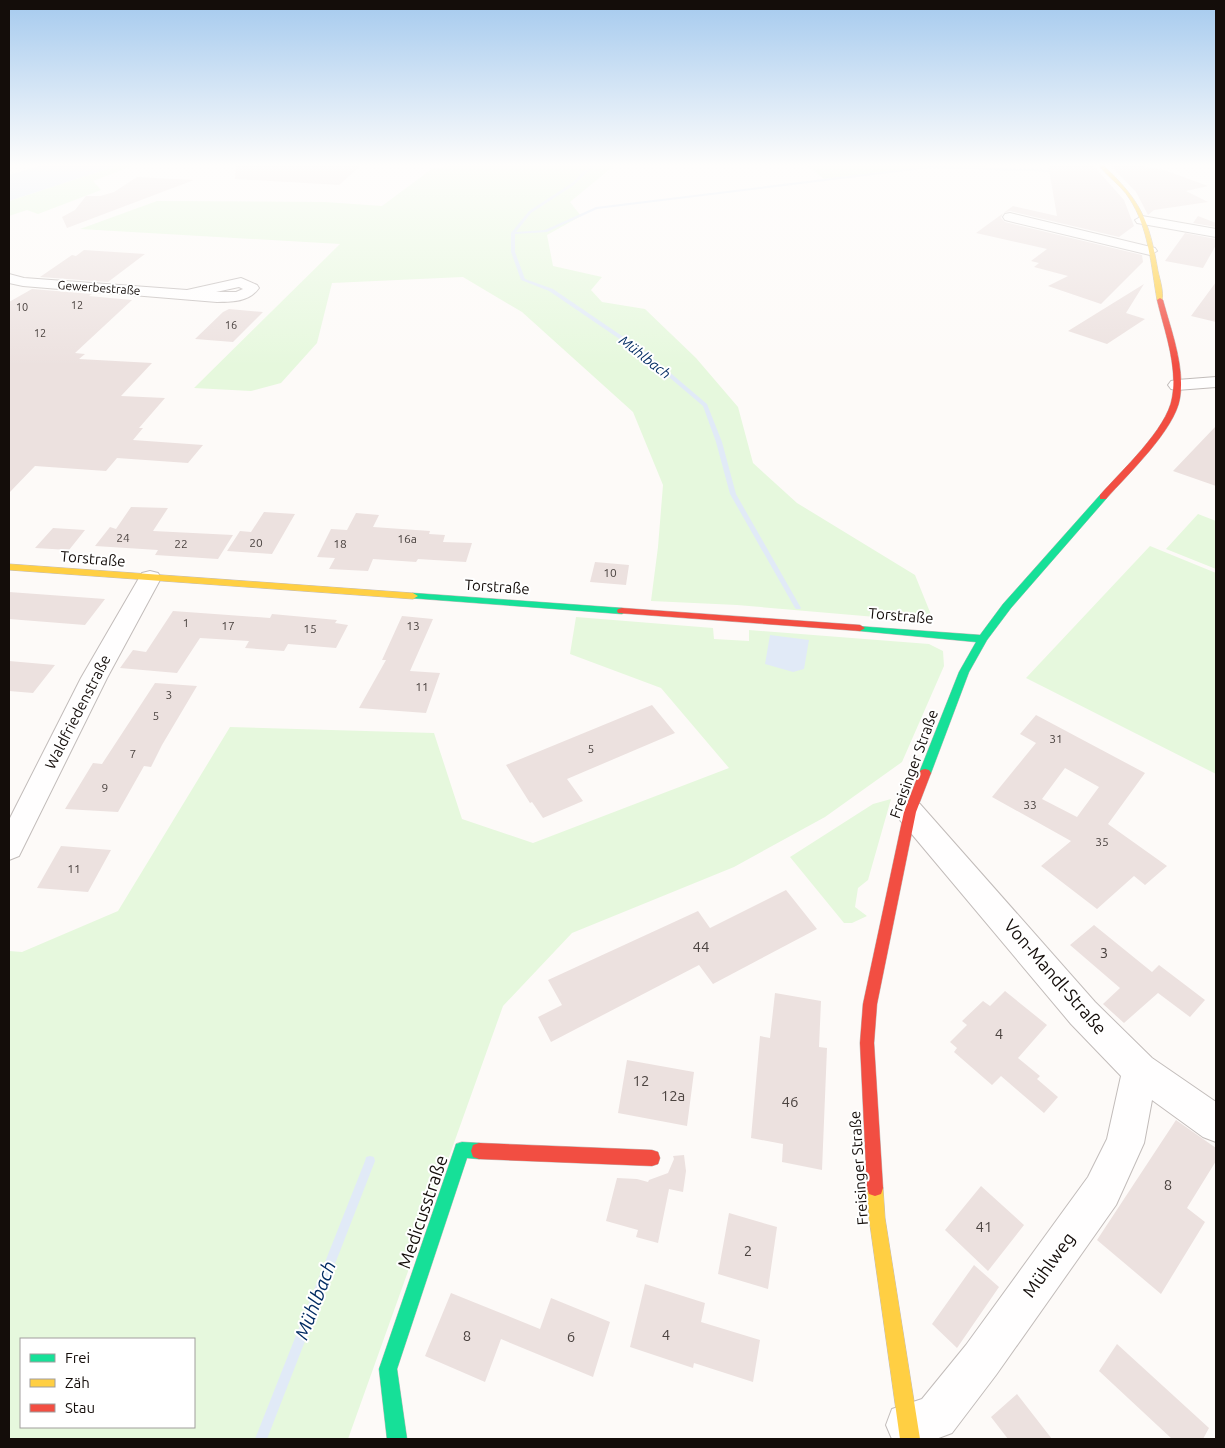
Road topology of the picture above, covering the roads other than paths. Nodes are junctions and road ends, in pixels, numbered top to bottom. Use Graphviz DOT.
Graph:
graph roads {
  1 [pos="1070,232"];
  2 [pos="1145,232"];
  3 [pos="1150,251"];
  4 [pos="9,278"];
  5 [pos="190,294"];
  6 [pos="1216,382"];
  7 [pos="1177,385"];
  8 [pos="9,567"];
  9 [pos="150,578"];
  10 [pos="983,639"];
  11 [pos="910,812"];
  12 [pos="9,848"];
  13 [pos="1140,1070"];
  14 [pos="1216,1124"];
  15 [pos="652,1158"];
  16 [pos="909,1432"];
  17 [pos="397,1439"];
  1 -- 3 [label="street"];
  2 -- 3 [label="main road, Freisinger Straße"];
  3 -- 7 [label="main road, Freisinger Straße"];
  4 -- 5 [label="street, Gewerbestraße"];
  6 -- 7 [label="street"];
  7 -- 10 [label="main road, Freisinger Straße"];
  8 -- 9 [label="main road, Torstraße"];
  9 -- 10 [label="main road, Torstraße"];
  9 -- 12 [label="street, Waldfriedenstraße"];
  10 -- 11 [label="main road, Freisinger Straße"];
  11 -- 13 [label="street, Von-Mandl-Straße"];
  11 -- 16 [label="main road, Freisinger Straße"];
  13 -- 14 [label="street, Von-Mandl-Straße"];
  13 -- 16 [label="street, Mühlweg"];
  15 -- 17 [label="main road, Medicusstraße"];
}
